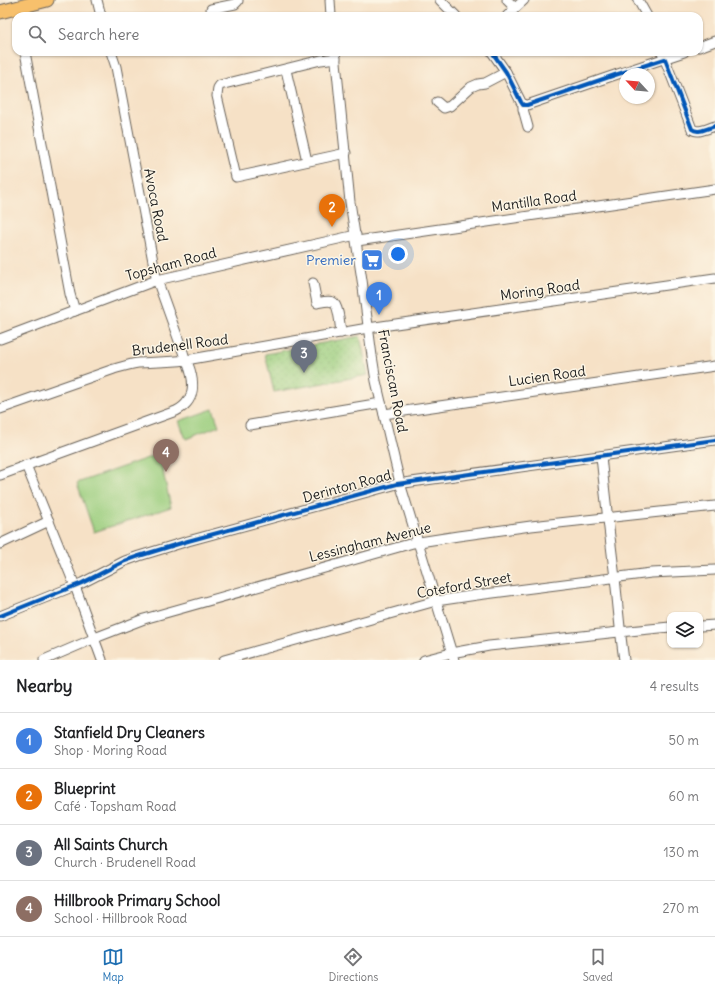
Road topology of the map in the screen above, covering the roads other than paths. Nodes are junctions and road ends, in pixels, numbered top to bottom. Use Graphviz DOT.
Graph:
graph roads {
  1 [pos="47,0"];
  2 [pos="97,0"];
  3 [pos="238,0"];
  4 [pos="330,0"];
  5 [pos="440,0"];
  6 [pos="507,0"];
  7 [pos="524,0"];
  8 [pos="638,0"];
  9 [pos="515,8"];
  10 [pos="210,9"];
  11 [pos="0,12"];
  12 [pos="17,12"];
  13 [pos="100,12"];
  14 [pos="331,12"];
  15 [pos="452,12"];
  16 [pos="511,12"];
  17 [pos="645,12"];
  18 [pos="715,41"];
  19 [pos="703,46"];
  20 [pos="26,56"];
  21 [pos="112,56"];
  22 [pos="332,56"];
  23 [pos="335,56"];
  24 [pos="495,56"];
  25 [pos="662,56"];
  26 [pos="664,56"];
  27 [pos="286,70"];
  28 [pos="506,72"];
  29 [pos="436,102"];
  30 [pos="524,105"];
  31 [pos="715,126"];
  32 [pos="528,127"];
  33 [pos="346,153"];
  34 [pos="307,161"];
  35 [pos="715,189"];
  36 [pos="356,238"];
  37 [pos="715,278"];
  38 [pos="157,280"];
  39 [pos="313,283"];
  40 [pos="75,311"];
  41 [pos="368,328"];
  42 [pos="341,333"];
  43 [pos="0,339"];
  44 [pos="186,360"];
  45 [pos="715,366"];
  46 [pos="381,403"];
  47 [pos="0,409"];
  48 [pos="384,414"];
  49 [pos="250,425"];
  50 [pos="715,440"];
  51 [pos="601,456"];
  52 [pos="26,465"];
  53 [pos="0,475"];
  54 [pos="400,483"];
  55 [pos="715,506"];
  56 [pos="607,518"];
  57 [pos="49,521"];
  58 [pos="418,542"];
  59 [pos="0,544"];
  60 [pos="715,570"];
  61 [pos="615,578"];
  62 [pos="75,586"];
  63 [pos="436,601"];
  64 [pos="0,616"];
  65 [pos="715,625"];
  66 [pos="703,626"];
  67 [pos="667,627"];
  68 [pos="619,632"];
  69 [pos="93,638"];
  70 [pos="453,656"];
  71 [pos="44,660"];
  72 [pos="102,660"];
  73 [pos="224,660"];
  74 [pos="424,660"];
  75 [pos="624,660"];
  1 -- 12 [label="highway"];
  2 -- 13 [label="street"];
  3 -- 10 [label="street"];
  4 -- 14 [label="street"];
  5 -- 15 [label="street"];
  6 -- 9 [label="street"];
  7 -- 9 [label="street"];
  8 -- 17 [label="street"];
  9 -- 16 [label="street"];
  11 -- 12 [label="highway"];
  18 -- 19 [label="street"];
  20 -- 40 [label="street"];
  21 -- 38 [label="street, Avoca Road"];
  22 -- 27 [label="street"];
  23 -- 33 [label="street, Franciscan Road"];
  24 -- 28 [label="street"];
  25 -- 30 [label="street"];
  26 -- 31 [label="street"];
  27 -- 34 [label="street"];
  27 -- 34 [label="street"];
  28 -- 29 [label="street"];
  28 -- 30 [label="street"];
  30 -- 32 [label="street"];
  33 -- 34 [label="street"];
  33 -- 36 [label="street, Franciscan Road"];
  35 -- 36 [label="street, Mantilla Road"];
  36 -- 38 [label="street, Topsham Road"];
  36 -- 41 [label="street, Franciscan Road"];
  37 -- 41 [label="street, Moring Road"];
  38 -- 40 [label="street, Topsham Road"];
  38 -- 44 [label="street, Avoca Road"];
  39 -- 42 [label="street"];
  40 -- 43 [label="street, Topsham Road"];
  41 -- 42 [label="street, Brudenell Road"];
  41 -- 46 [label="street, Franciscan Road"];
  42 -- 44 [label="street, Brudenell Road"];
  44 -- 47 [label="street, Brudenell Road"];
  44 -- 52 [label="street, Avoca Road"];
  45 -- 48 [label="street, Lucien Road"];
  46 -- 48 [label="street, Franciscan Road"];
  46 -- 49 [label="street"];
  48 -- 54 [label="street, Franciscan Road"];
  50 -- 51 [label="street, Derinton Road"];
  51 -- 54 [label="street, Derinton Road"];
  51 -- 56 [label="street"];
  52 -- 53 [label="street, Avoca Road"];
  52 -- 57 [label="street"];
  54 -- 58 [label="street, Franciscan Road"];
  54 -- 62 [label="street, Derinton Road"];
  55 -- 56 [label="street, Lessingham Avenue"];
  56 -- 58 [label="street, Lessingham Avenue"];
  56 -- 61 [label="street"];
  57 -- 59 [label="street"];
  57 -- 62 [label="street"];
  58 -- 63 [label="street, Franciscan Road"];
  58 -- 69 [label="street, Lessingham Avenue"];
  60 -- 61 [label="street, Coteford Street"];
  61 -- 63 [label="street, Coteford Street"];
  61 -- 68 [label="street"];
  62 -- 64 [label="street, Derinton Road"];
  62 -- 69 [label="street"];
  63 -- 70 [label="street, Franciscan Road"];
  63 -- 73 [label="street, Coteford Street"];
  65 -- 66 [label="street"];
  67 -- 68 [label="street"];
  68 -- 70 [label="street"];
  68 -- 75 [label="street"];
  69 -- 71 [label="street, Lessingham Avenue"];
  69 -- 72 [label="street"];
  70 -- 74 [label="street"];
}
